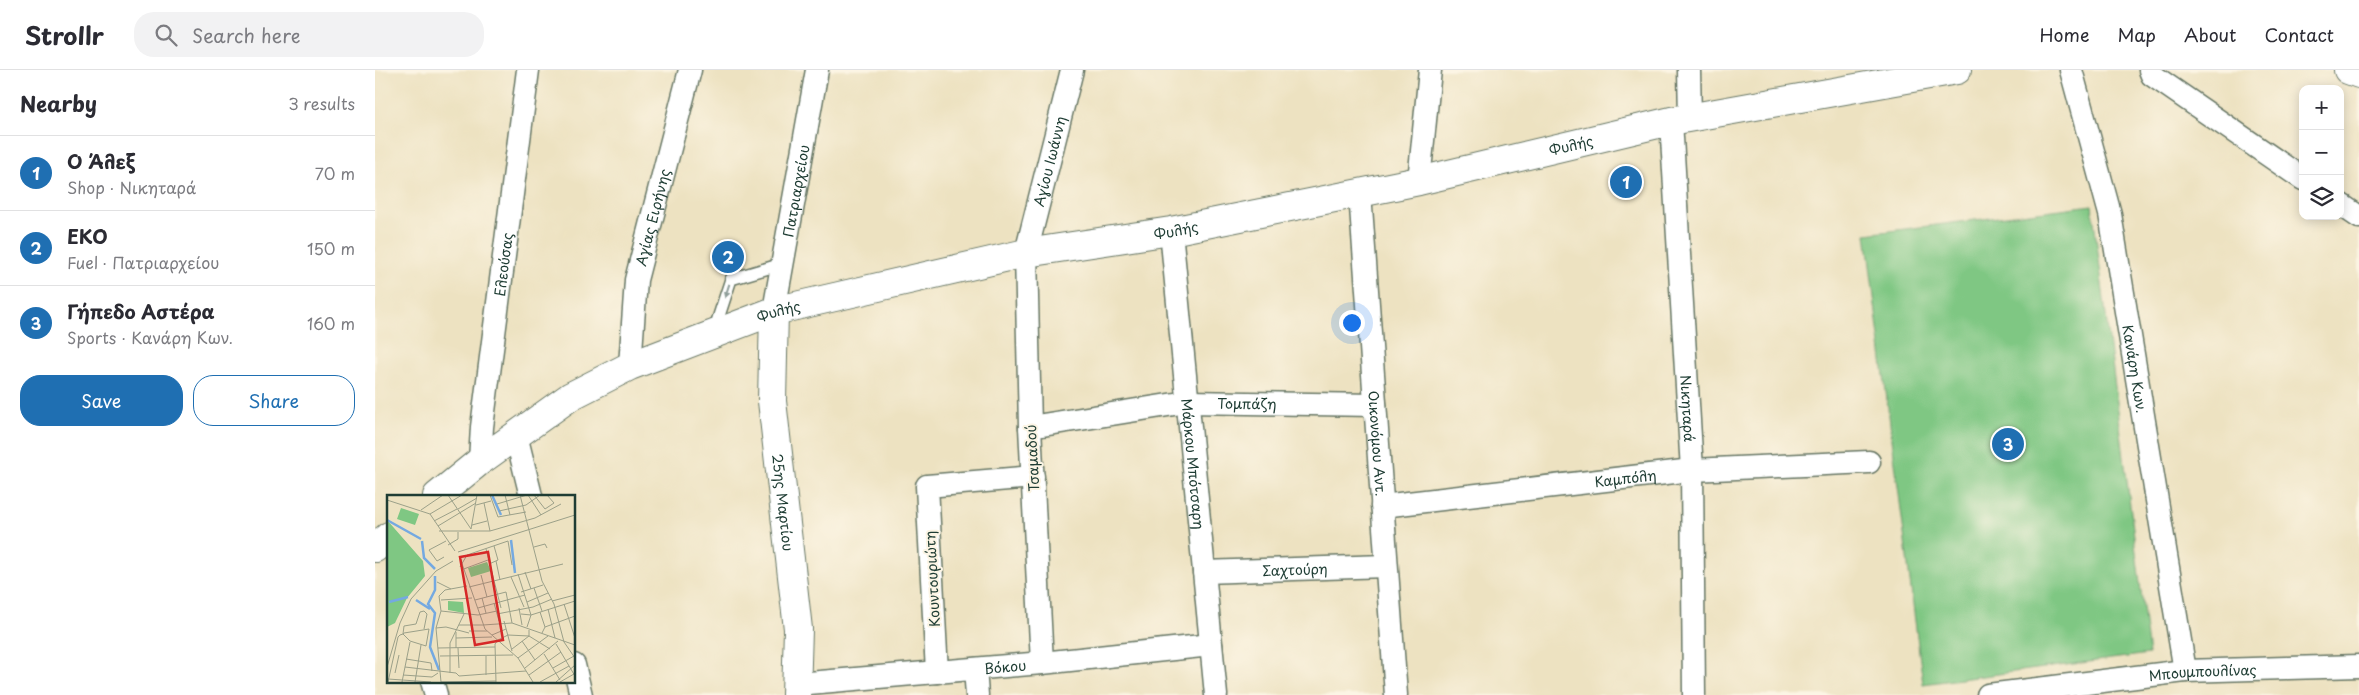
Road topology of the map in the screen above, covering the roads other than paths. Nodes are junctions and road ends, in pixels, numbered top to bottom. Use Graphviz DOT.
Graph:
graph roads {
  1 [pos="529,70"];
  2 [pos="689,70"];
  3 [pos="817,70"];
  4 [pos="1071,70"];
  5 [pos="1430,70"];
  6 [pos="1689,70"];
  7 [pos="1957,70"];
  8 [pos="2071,70"];
  9 [pos="2150,70"];
  10 [pos="2348,70"];
  11 [pos="2359,74"];
  12 [pos="1680,120"];
  13 [pos="2299,176"];
  14 [pos="1419,181"];
  15 [pos="1360,193"];
  16 [pos="2344,207"];
  17 [pos="2359,217"];
  18 [pos="1171,231"];
  19 [pos="1026,253"];
  20 [pos="782,264"];
  21 [pos="774,311"];
  22 [pos="713,334"];
  23 [pos="630,366"];
  24 [pos="1187,402"];
  25 [pos="1375,405"];
  26 [pos="1030,427"];
  27 [pos="516,435"];
  28 [pos="480,461"];
  29 [pos="1869,462"];
  30 [pos="1692,470"];
  31 [pos="1033,477"];
  32 [pos="438,495"];
  33 [pos="531,495"];
  34 [pos="1382,506"];
  35 [pos="1386,566"];
  36 [pos="1204,572"];
  37 [pos="1211,645"];
  38 [pos="1042,663"];
  39 [pos="2359,666"];
  40 [pos="575,669"];
  41 [pos="975,669"];
  42 [pos="2185,671"];
  43 [pos="937,672"];
  44 [pos="432,682"];
  45 [pos="2100,688"];
  46 [pos="797,690"];
  47 [pos="436,695"];
  48 [pos="581,695"];
  49 [pos="977,695"];
  50 [pos="1216,695"];
  51 [pos="1396,695"];
  52 [pos="1694,695"];
  53 [pos="1989,695"];
  1 -- 28 [label="street, Ελεούσας"];
  2 -- 23 [label="street, Αγίας Ειρήνης"];
  3 -- 20 [label="street, Πατριαρχείου"];
  4 -- 19 [label="street, Αγίου Ιωάννη"];
  5 -- 14 [label="street"];
  6 -- 12 [label="street, Νικηταρά"];
  7 -- 12 [label="main road, Φυλής"];
  8 -- 42 [label="street, Κανάρη Κων."];
  9 -- 13 [label="street"];
  10 -- 11 [label="main road"];
  12 -- 14 [label="main road, Φυλής"];
  12 -- 30 [label="street, Νικηταρά"];
  14 -- 15 [label="main road, Φυλής"];
  15 -- 18 [label="main road, Φυλής"];
  15 -- 25 [label="street, Οικονόμου Αντ."];
  16 -- 17 [label="street"];
  18 -- 19 [label="main road, Φυλής"];
  18 -- 24 [label="street, Μάρκου Μπότσαρη"];
  19 -- 21 [label="main road, Φυλής"];
  19 -- 26 [label="street, Τσαμαδού"];
  20 -- 21 [label="street, Πατριαρχείου"];
  20 -- 22 [label="lane, one-way"];
  21 -- 22 [label="main road, Φυλής"];
  21 -- 46 [label="main road, 25ης Μαρτίου"];
  22 -- 23 [label="main road, Φυλής"];
  23 -- 27 [label="main road, Φυλής"];
  24 -- 25 [label="street, Τομπάζη"];
  24 -- 26 [label="street, Τομπάζη"];
  24 -- 36 [label="street, Μάρκου Μπότσαρη"];
  25 -- 34 [label="street, Οικονόμου Αντ."];
  26 -- 31 [label="street, Τσαμαδού"];
  27 -- 28 [label="main road, Φυλής"];
  27 -- 33 [label="street"];
  28 -- 32 [label="main road, Φυλής"];
  29 -- 30 [label="street, Καμπόλη"];
  30 -- 34 [label="street, Καμπόλη"];
  30 -- 52 [label="street, Νικηταρά"];
  31 -- 38 [label="street, Τσαμαδού"];
  31 -- 43 [label="street, Κουντουριώτη"];
  34 -- 35 [label="street, Οικονόμου Αντ."];
  35 -- 36 [label="street, Σαχτούρη"];
  35 -- 51 [label="street, Οικονόμου Αντ."];
  36 -- 37 [label="street, Μάρκου Μπότσαρη"];
  37 -- 38 [label="street, Βόκου"];
  37 -- 50 [label="street, Μάρκου Μπότσαρη"];
  38 -- 41 [label="street, Βόκου"];
  39 -- 42 [label="street, Μπουμπουλίνας"];
  40 -- 48 [label="street"];
  41 -- 43 [label="street, Βόκου"];
  41 -- 49 [label="street"];
  42 -- 45 [label="street, Μπουμπουλίνας"];
  43 -- 46 [label="street, Βόκου"];
  44 -- 47 [label="street"];
  45 -- 53 [label="street, Μπουμπουλίνας"];
}
